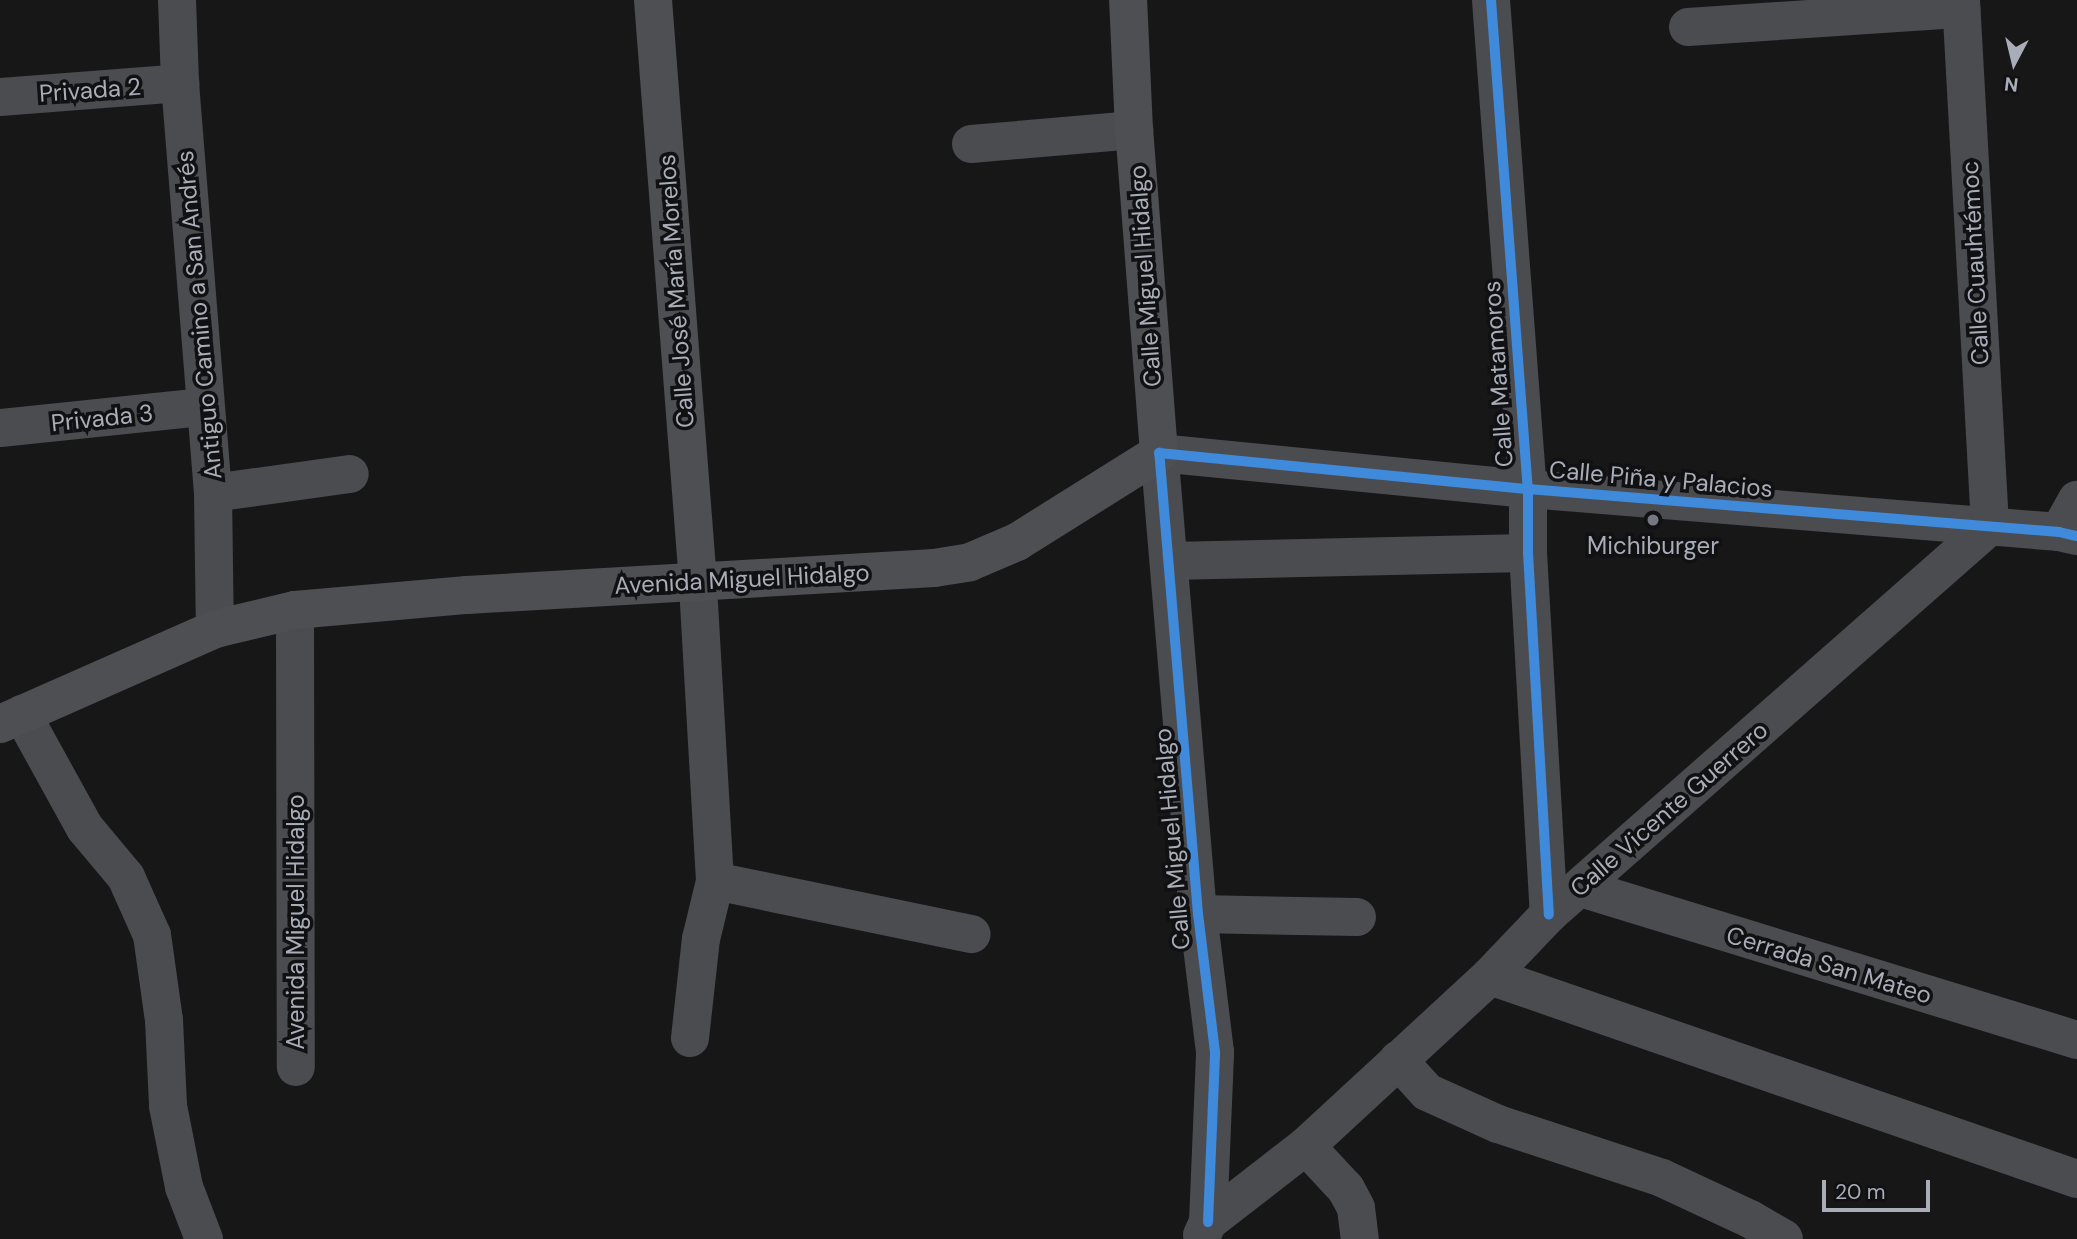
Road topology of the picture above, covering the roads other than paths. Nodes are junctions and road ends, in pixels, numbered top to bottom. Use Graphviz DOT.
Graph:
graph roads {
  1 [pos="177,0"];
  2 [pos="653,0"];
  3 [pos="1128,0"];
  4 [pos="1491,0"];
  5 [pos="1961,5"];
  6 [pos="1688,27"];
  7 [pos="180,83"];
  8 [pos="0,97"];
  9 [pos="1134,130"];
  10 [pos="971,144"];
  11 [pos="204,407"];
  12 [pos="0,428"];
  13 [pos="1159,453"];
  14 [pos="350,474"];
  15 [pos="1528,489"];
  16 [pos="213,493"];
  17 [pos="2071,523"];
  18 [pos="1990,526"];
  19 [pos="1528,553"];
  20 [pos="1170,561"];
  21 [pos="698,582"];
  22 [pos="295,610"];
  23 [pos="215,629"];
  24 [pos="11,719"];
  25 [pos="715,880"];
  26 [pos="1581,888"];
  27 [pos="1198,914"];
  28 [pos="1549,914"];
  29 [pos="1357,917"];
  30 [pos="972,934"];
  31 [pos="1490,976"];
  32 [pos="690,1038"];
  33 [pos="2077,1040"];
  34 [pos="1398,1060"];
  35 [pos="296,1067"];
  36 [pos="1306,1146"];
  37 [pos="2077,1179"];
  38 [pos="1204,1230"];
  39 [pos="204,1239"];
  40 [pos="1360,1239"];
  41 [pos="1784,1239"];
  1 -- 7 [label="street, Antiguo Camino a San Andrés"];
  2 -- 21 [label="main road, Calle José María Morelos"];
  3 -- 9 [label="main road, Calle Miguel Hidalgo"];
  4 -- 15 [label="street, Calle Matamoros"];
  5 -- 6 [label="street"];
  5 -- 18 [label="street, Calle Cuauhtémoc"];
  7 -- 8 [label="street, Privada 2"];
  7 -- 11 [label="street, Antiguo Camino a San Andrés"];
  9 -- 10 [label="street"];
  9 -- 13 [label="main road, Calle Miguel Hidalgo"];
  11 -- 12 [label="street, Privada 3"];
  11 -- 16 [label="street, Antiguo Camino a San Andrés"];
  13 -- 15 [label="street, Calle Piña y Palacios"];
  13 -- 20 [label="street, Calle Miguel Hidalgo"];
  13 -- 21 [label="main road, Avenida Miguel Hidalgo"];
  14 -- 16 [label="street"];
  15 -- 18 [label="street, Calle Piña y Palacios"];
  15 -- 19 [label="street, Calle Matamoros"];
  16 -- 23 [label="street, Antiguo Camino a San Andrés"];
  17 -- 18 [label="street, Calle Piña y Palacios"];
  18 -- 26 [label="street, Calle Vicente Guerrero"];
  19 -- 20 [label="street"];
  19 -- 28 [label="street, Calle Matamoros"];
  20 -- 27 [label="street, Calle Miguel Hidalgo"];
  21 -- 22 [label="main road, Avenida Miguel Hidalgo"];
  21 -- 25 [label="street"];
  22 -- 23 [label="main road, Avenida Miguel Hidalgo"];
  22 -- 35 [label="street, Avenida Miguel Hidalgo"];
  23 -- 24 [label="main road, Avenida Miguel Hidalgo"];
  24 -- 39 [label="street"];
  25 -- 30 [label="street"];
  25 -- 32 [label="street"];
  26 -- 28 [label="street, Calle Vicente Guerrero"];
  26 -- 33 [label="street, Cerrada San Mateo"];
  27 -- 29 [label="street"];
  27 -- 38 [label="street, Calle Miguel Hidalgo"];
  28 -- 31 [label="street, Calle Vicente Guerrero"];
  31 -- 34 [label="street, Calle Vicente Guerrero"];
  31 -- 37 [label="street"];
  34 -- 36 [label="street, Calle Vicente Guerrero"];
  34 -- 41 [label="street"];
  36 -- 38 [label="street, Calle Vicente Guerrero"];
  36 -- 40 [label="street"];
}
